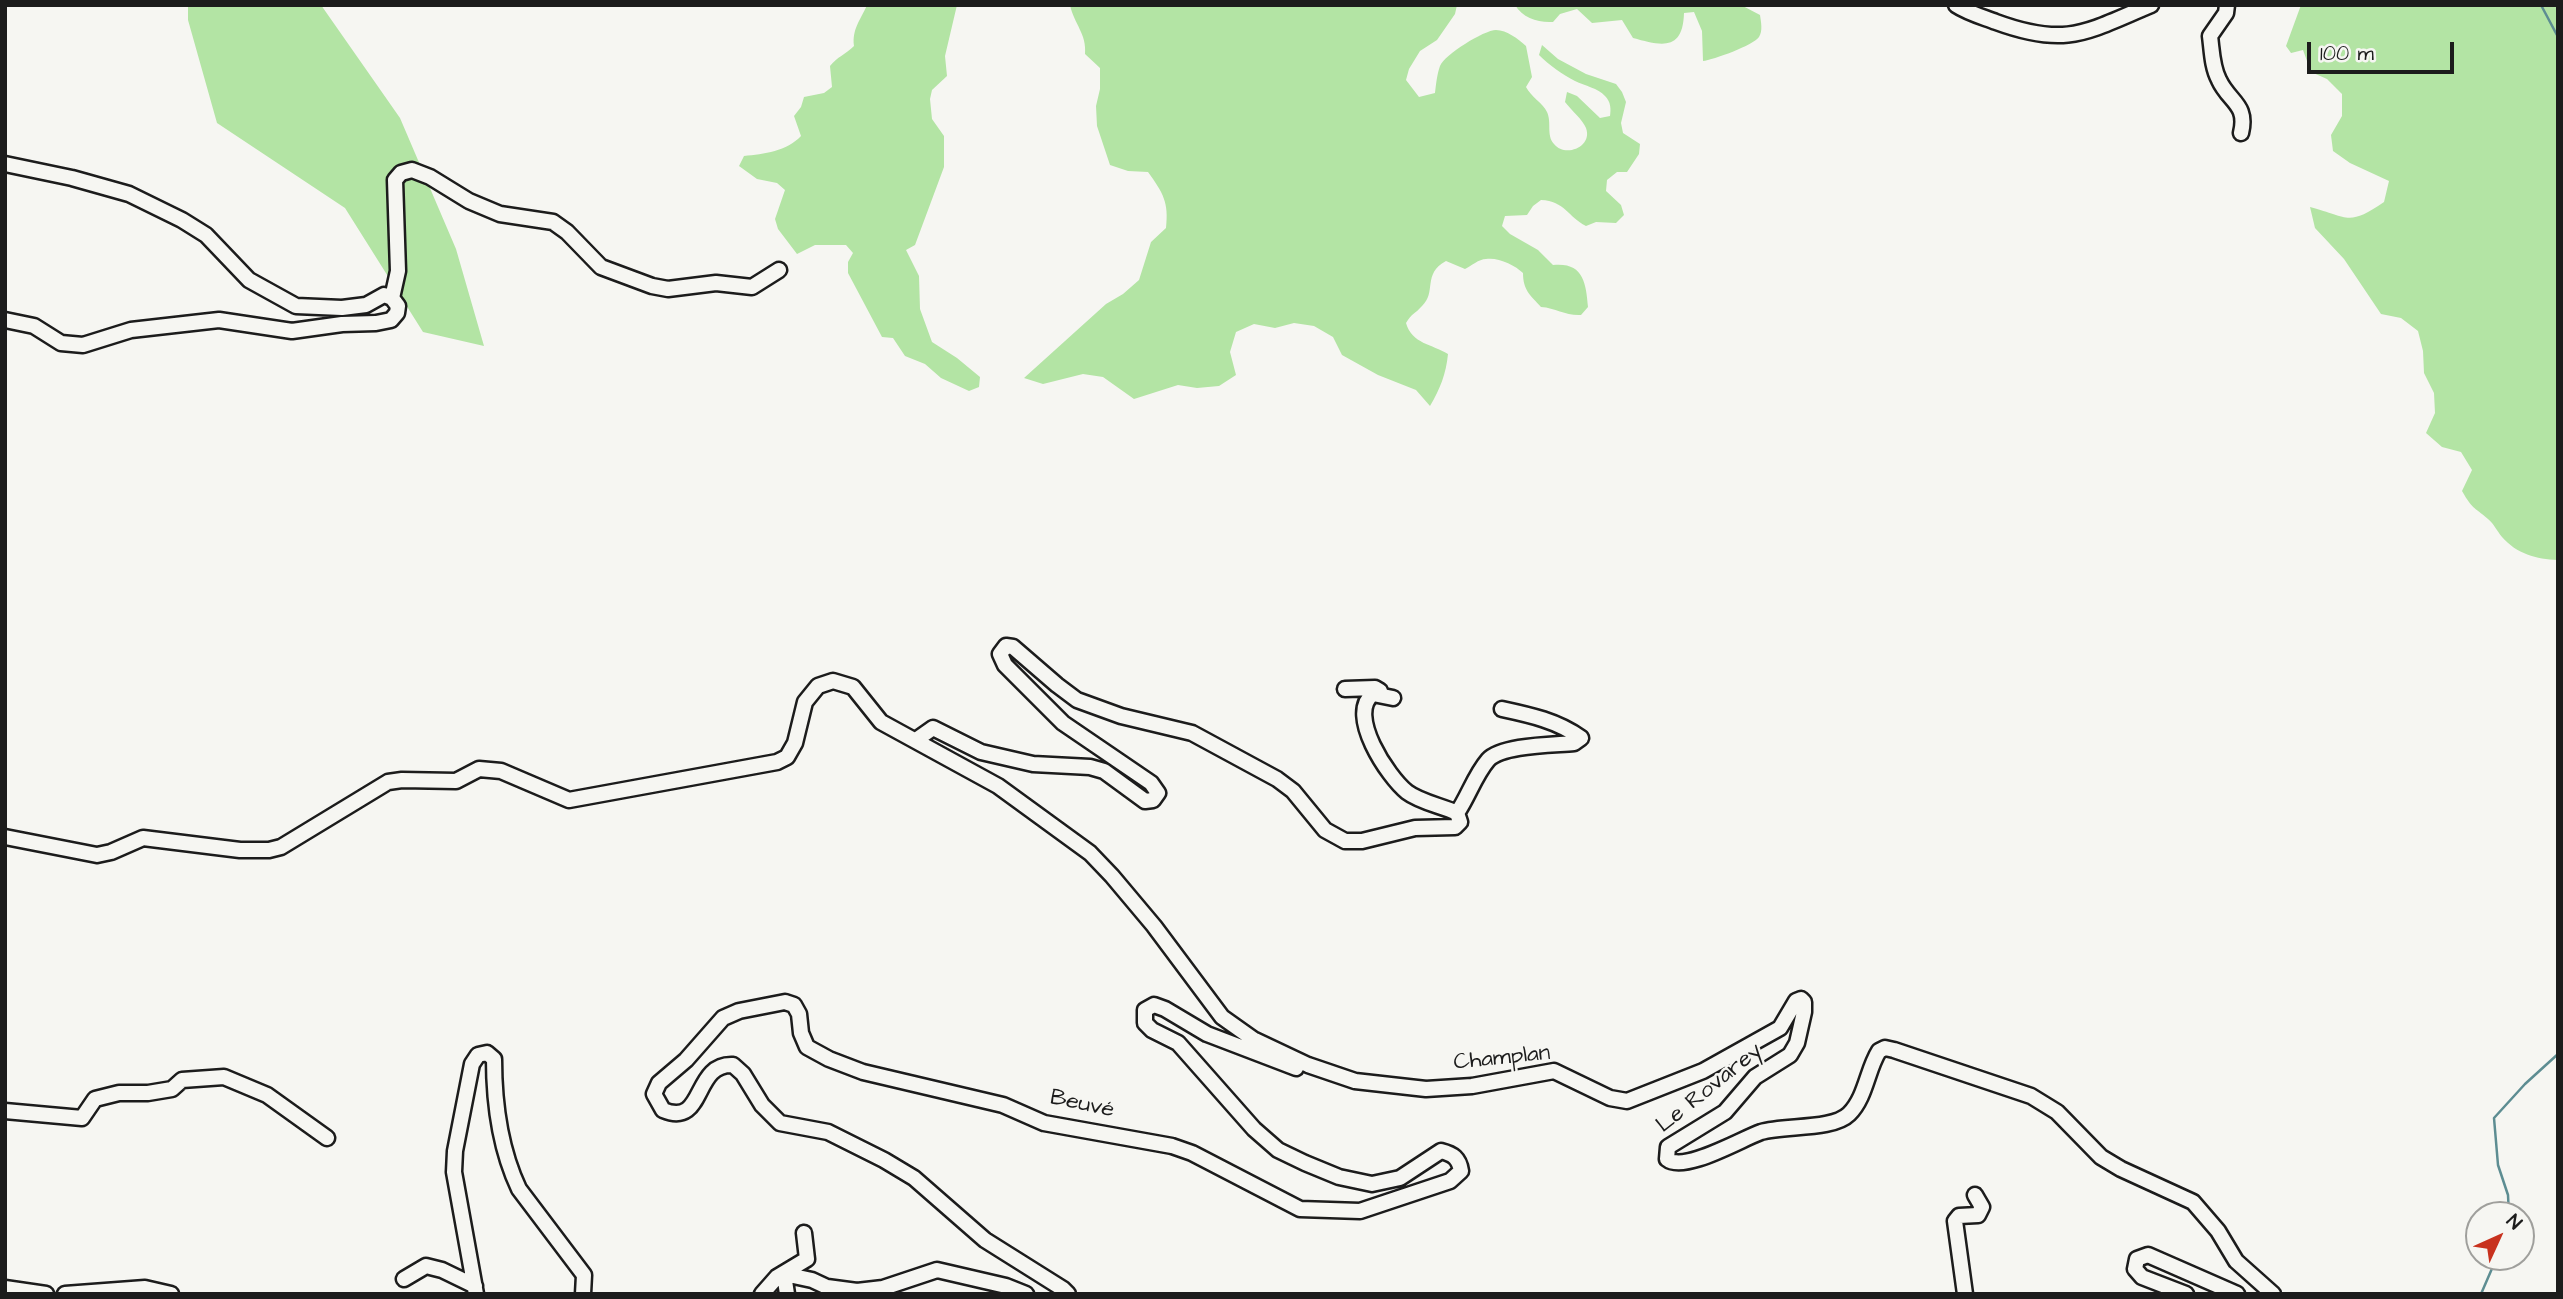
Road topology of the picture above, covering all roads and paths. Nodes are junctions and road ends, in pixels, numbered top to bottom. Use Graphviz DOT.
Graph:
graph roads {
  1 [pos="1956,5"];
  2 [pos="2151,5"];
  3 [pos="2227,5"];
  4 [pos="2241,133"];
  5 [pos="5,164"];
  6 [pos="779,270"];
  7 [pos="392,298"];
  8 [pos="5,320"];
  9 [pos="1345,689"];
  10 [pos="1502,709"];
  11 [pos="916,740"];
  12 [pos="1457,813"];
  13 [pos="5,837"];
  14 [pos="1342,1077"];
  15 [pos="1660,1090"];
  16 [pos="5,1111"];
  17 [pos="327,1138"];
  18 [pos="1975,1195"];
  19 [pos="804,1233"];
  20 [pos="784,1274"];
  21 [pos="404,1279"];
  22 [pos="5,1288"];
  23 [pos="475,1290"];
  24 [pos="47,1294"];
  25 [pos="66,1294"];
  26 [pos="171,1294"];
  27 [pos="583,1294"];
  28 [pos="762,1294"];
  29 [pos="787,1294"];
  30 [pos="1026,1294"];
  31 [pos="1068,1294"];
  32 [pos="1965,1294"];
  33 [pos="2186,1294"];
  34 [pos="2237,1294"];
  35 [pos="2273,1294"];
  1 -- 2 [label="street"];
  3 -- 4 [label="street"];
  5 -- 7 [label="street"];
  6 -- 7 [label="street"];
  7 -- 8 [label="street"];
  9 -- 12 [label="street"];
  10 -- 12 [label="street"];
  11 -- 12 [label="street"];
  11 -- 13 [label="street"];
  11 -- 14 [label="street"];
  14 -- 15 [label="street, Champlan"];
  14 -- 31 [label="street, Beuvé"];
  15 -- 35 [label="street, Le Rovarey"];
  16 -- 17 [label="street"];
  18 -- 32 [label="street"];
  19 -- 20 [label="street"];
  20 -- 28 [label="street"];
  20 -- 29 [label="street"];
  20 -- 30 [label="street"];
  21 -- 23 [label="street"];
  22 -- 24 [label="street"];
  23 -- 27 [label="street"];
  25 -- 26 [label="street"];
  33 -- 34 [label="street"];
}
